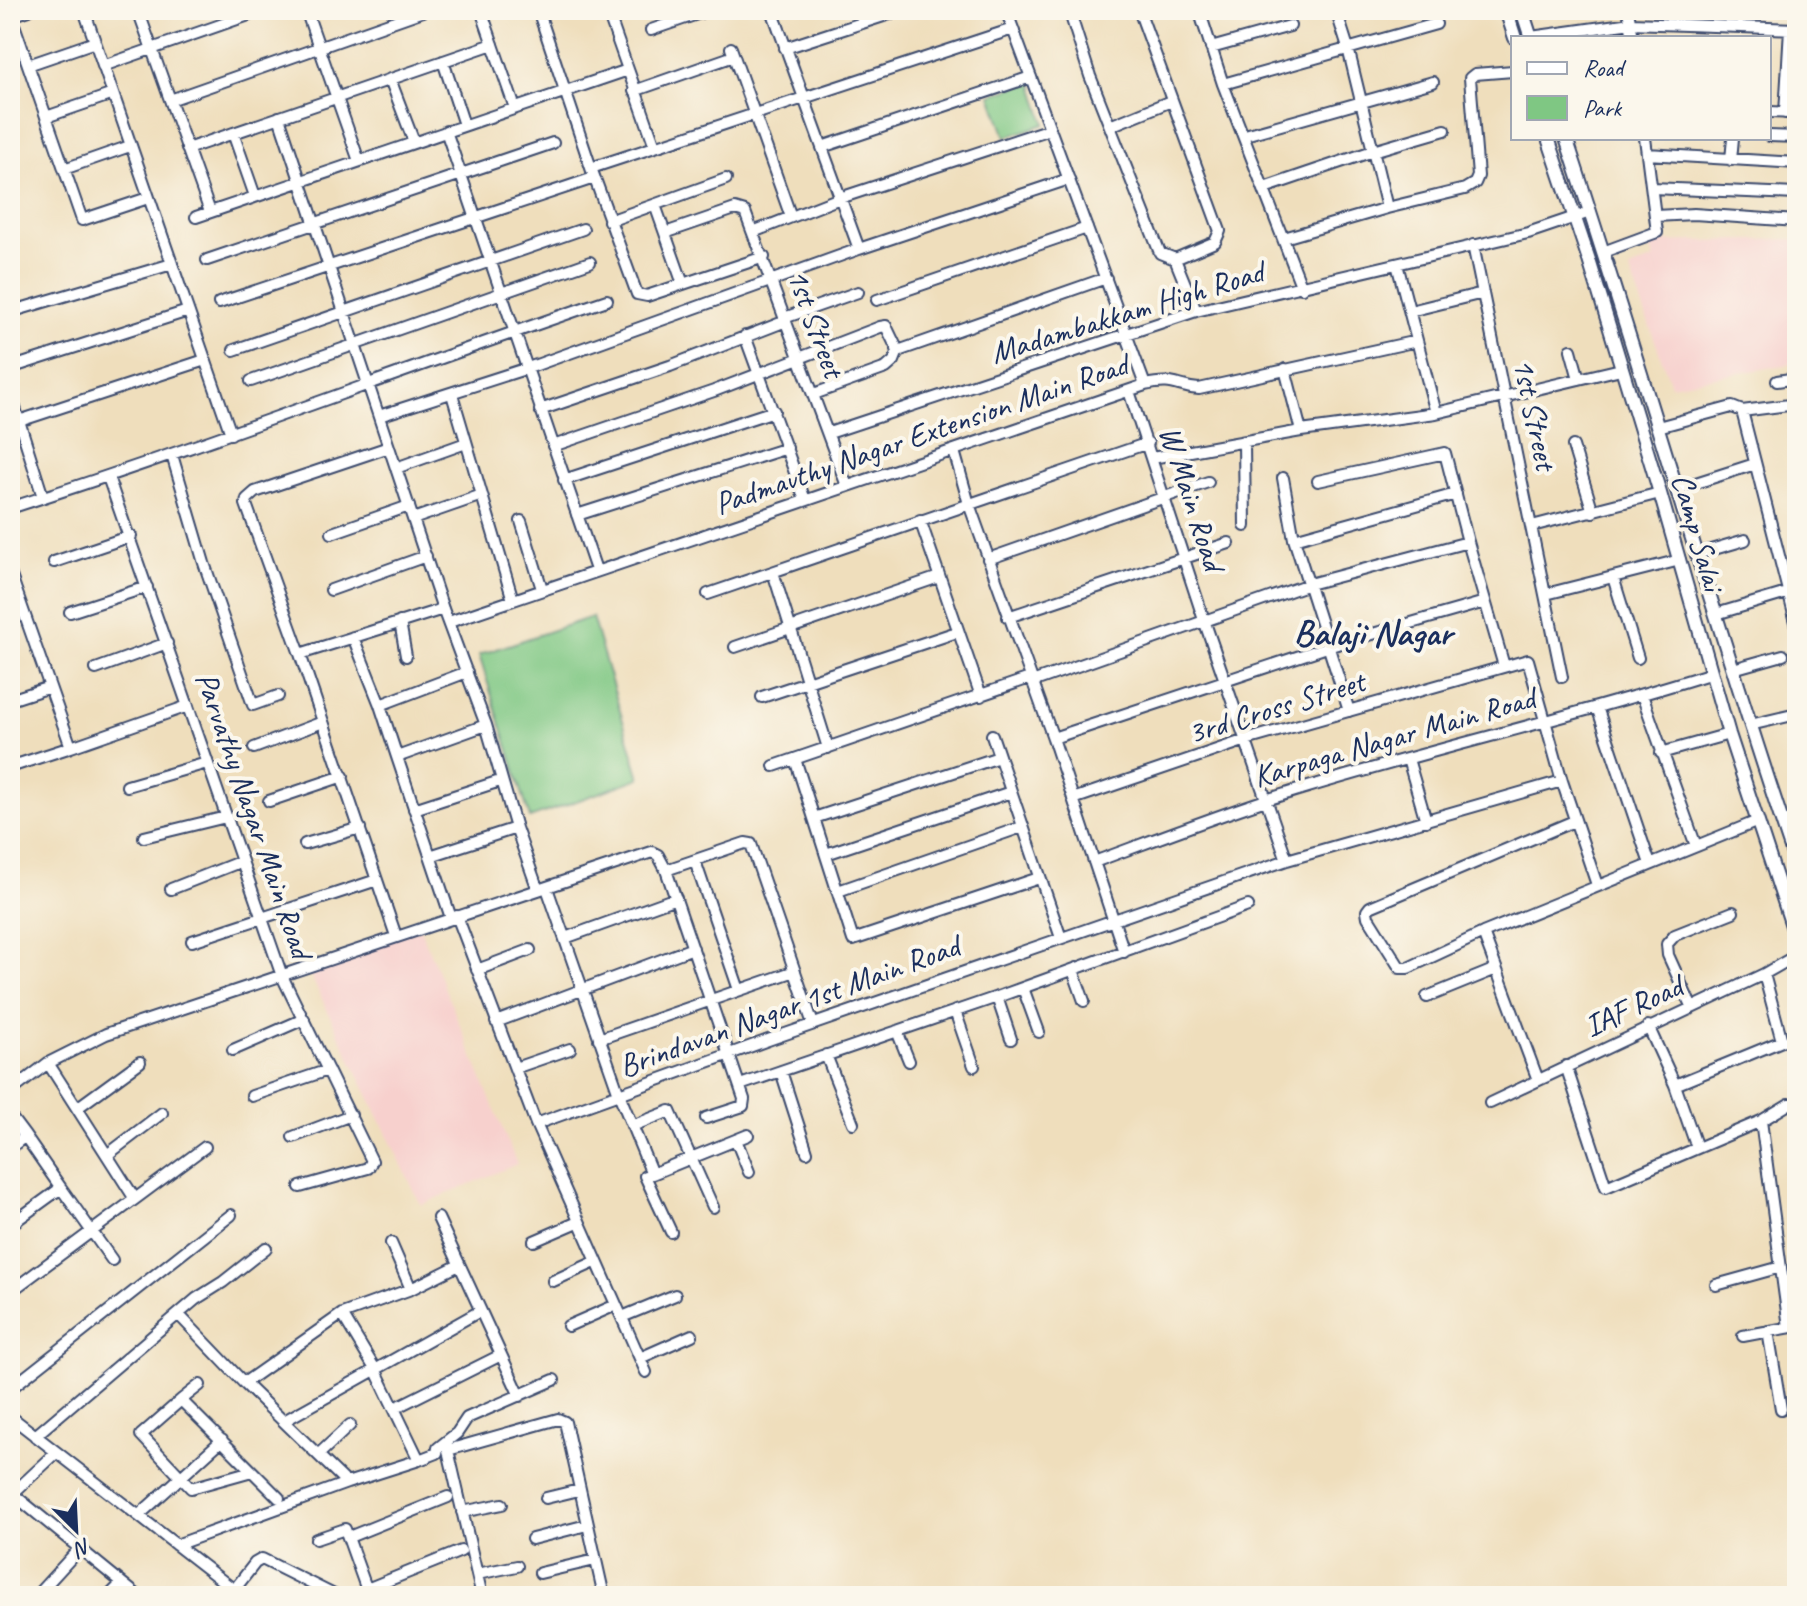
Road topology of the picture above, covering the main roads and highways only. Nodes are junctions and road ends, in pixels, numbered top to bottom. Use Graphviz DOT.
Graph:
graph roads {
  1 [pos="1506,10"];
  2 [pos="1522,10"];
  3 [pos="1514,36"];
  4 [pos="1530,36"];
  5 [pos="1549,140"];
  6 [pos="1567,140"];
  7 [pos="1794,848"];
  8 [pos="1797,866"];
  9 [pos="1797,941"];
  1 -- 3 [label="main road"];
  2 -- 4 [label="main road"];
  5 -- 9 [label="main road, Camp Salai"];
  6 -- 7 [label="main road, Camp Salai"];
  7 -- 8 [label="main road, Camp Salai"];
}
